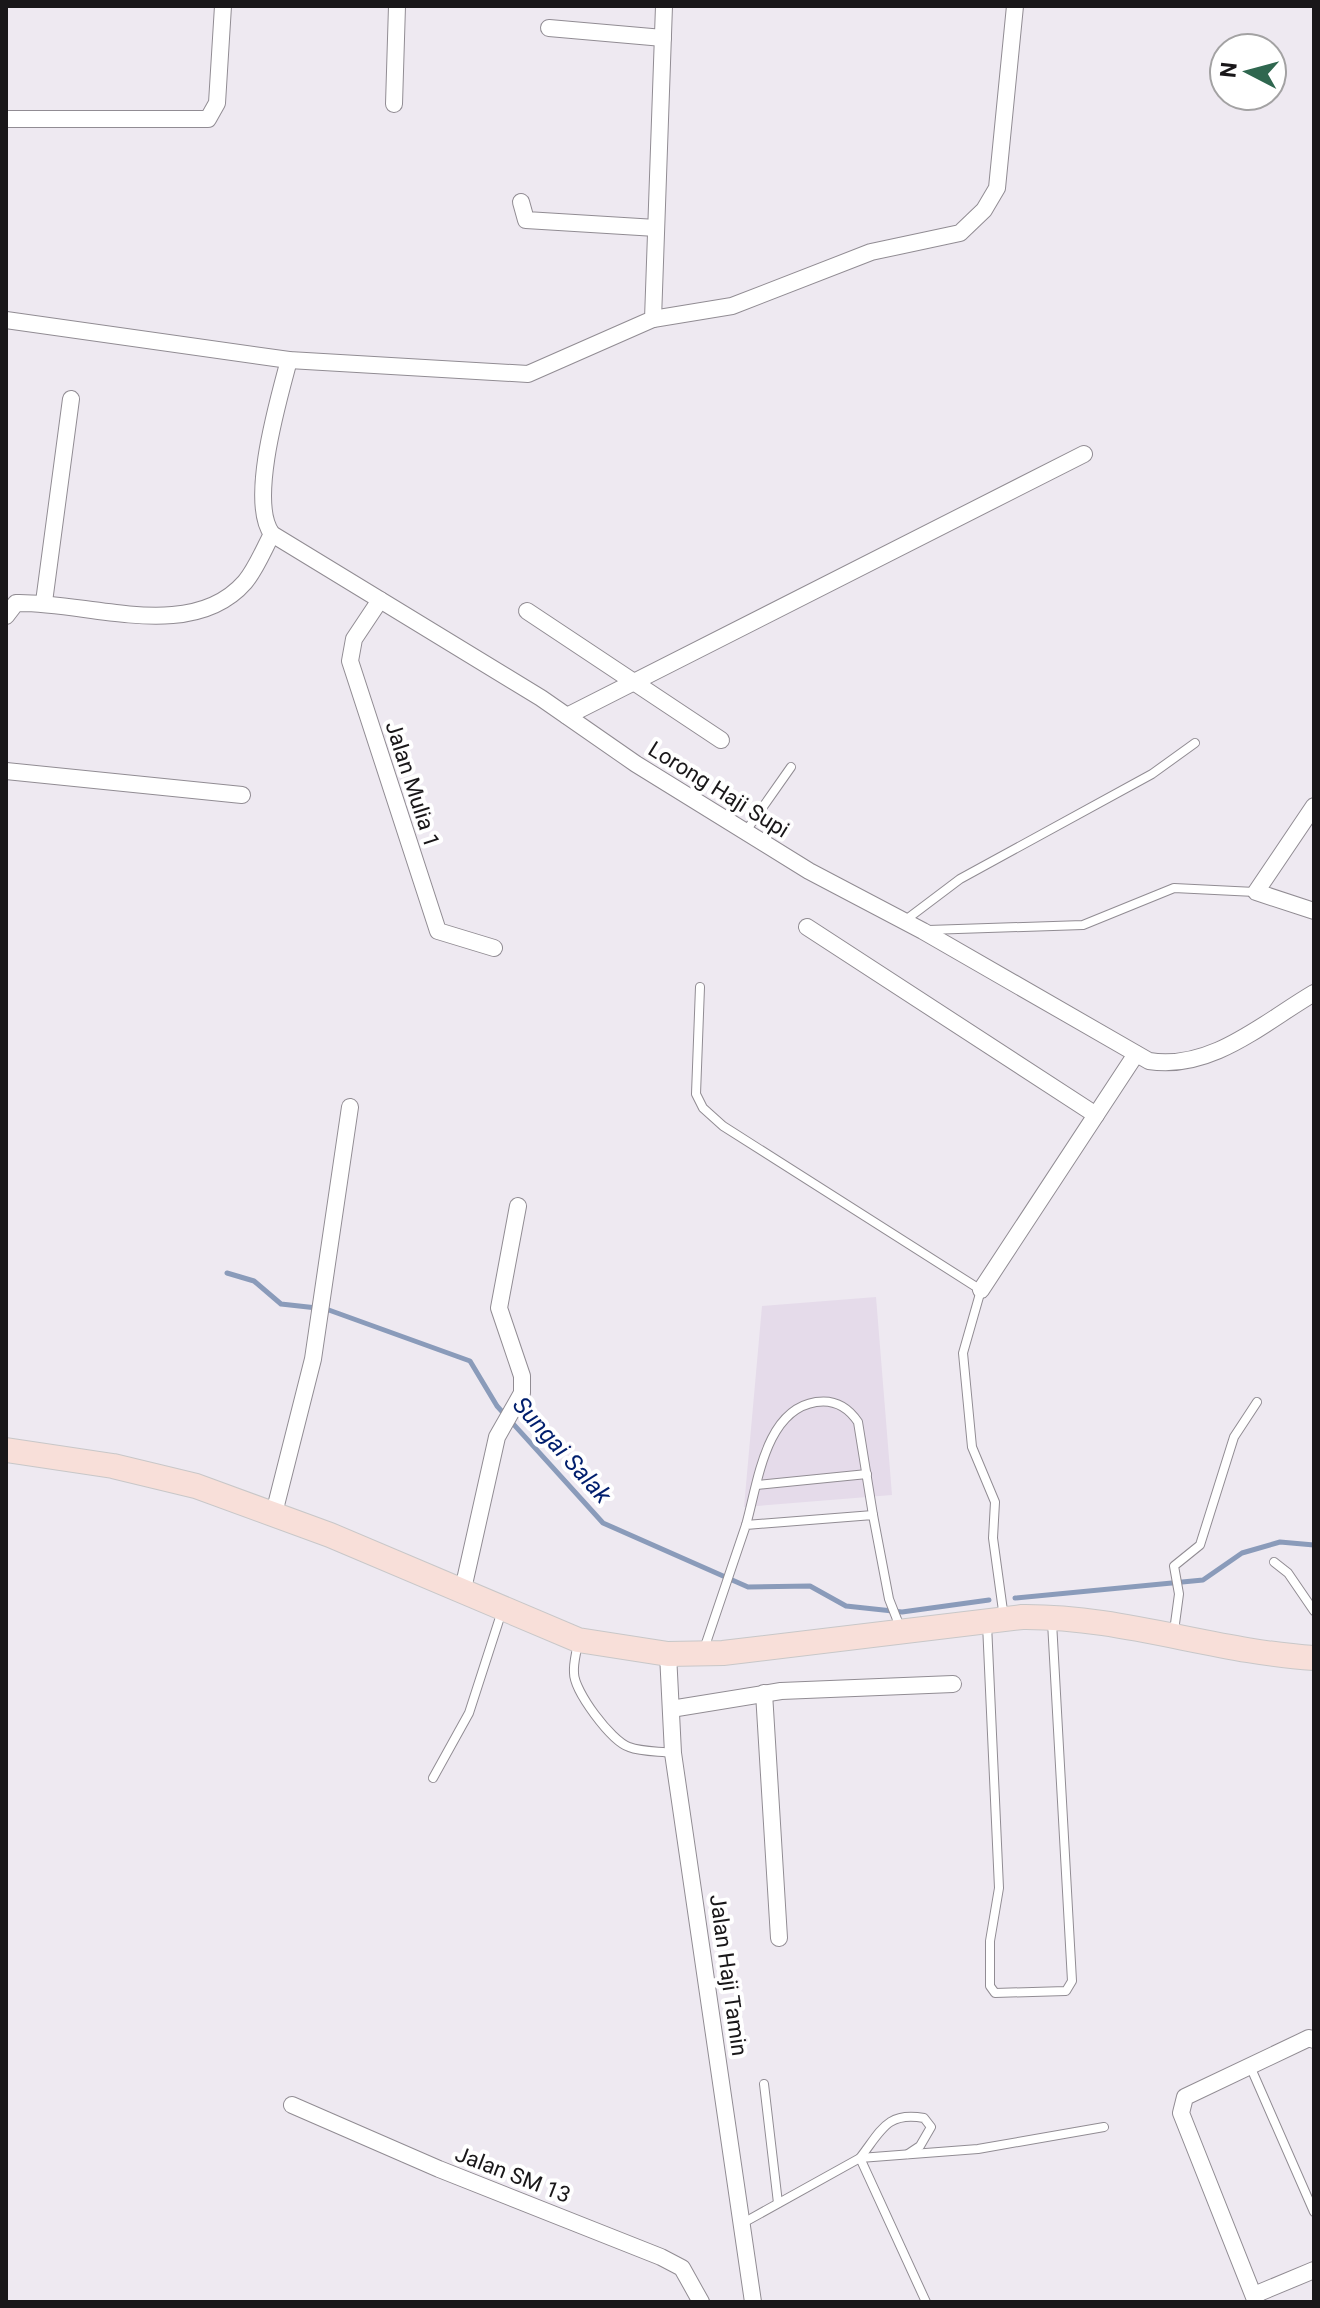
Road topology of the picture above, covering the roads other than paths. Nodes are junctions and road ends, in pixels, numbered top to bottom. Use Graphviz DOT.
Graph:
graph roads {
  1 [pos="223,6"];
  2 [pos="397,6"];
  3 [pos="664,6"];
  4 [pos="1015,6"];
  5 [pos="549,28"];
  6 [pos="663,38"];
  7 [pos="394,104"];
  8 [pos="6,119"];
  9 [pos="521,202"];
  10 [pos="656,228"];
  11 [pos="653,319"];
  12 [pos="6,320"];
  13 [pos="289,360"];
  14 [pos="71,399"];
  15 [pos="1084,454"];
  16 [pos="272,534"];
  17 [pos="380,600"];
  18 [pos="44,602"];
  19 [pos="527,611"];
  20 [pos="6,616"];
  21 [pos="634,682"];
  22 [pos="567,716"];
  23 [pos="721,740"];
  24 [pos="1195,743"];
  25 [pos="791,767"];
  26 [pos="6,771"];
  27 [pos="242,795"];
  28 [pos="1314,806"];
  29 [pos="1307,826"];
  30 [pos="746,831"];
  31 [pos="1256,892"];
  32 [pos="1314,911"];
  33 [pos="903,923"];
  34 [pos="807,927"];
  35 [pos="923,931"];
  36 [pos="494,948"];
  37 [pos="700,987"];
  38 [pos="1314,994"];
  39 [pos="1136,1054"];
  40 [pos="350,1107"];
  41 [pos="1096,1115"];
  42 [pos="518,1206"];
  43 [pos="981,1290"];
  44 [pos="1257,1402"];
  45 [pos="6,1450"];
  46 [pos="867,1474"];
  47 [pos="757,1485"];
  48 [pos="274,1513"];
  49 [pos="873,1515"];
  50 [pos="746,1525"];
  51 [pos="1274,1562"];
  52 [pos="463,1589"];
  53 [pos="504,1607"];
  54 [pos="1314,1611"];
  55 [pos="1052,1617"];
  56 [pos="996,1620"];
  57 [pos="900,1627"];
  58 [pos="1173,1636"];
  59 [pos="578,1640"];
  60 [pos="668,1654"];
  61 [pos="703,1654"];
  62 [pos="1314,1658"];
  63 [pos="953,1684"];
  64 [pos="764,1693"];
  65 [pos="671,1709"];
  66 [pos="673,1753"];
  67 [pos="433,1778"];
  68 [pos="779,1938"];
  69 [pos="1314,2040"];
  70 [pos="1250,2066"];
  71 [pos="764,2084"];
  72 [pos="292,2105"];
  73 [pos="1104,2127"];
  74 [pos="907,2154"];
  75 [pos="860,2158"];
  76 [pos="778,2203"];
  77 [pos="1314,2212"];
  78 [pos="742,2223"];
  79 [pos="1314,2270"];
  80 [pos="1251,2300"];
  81 [pos="701,2302"];
  82 [pos="753,2302"];
  83 [pos="926,2302"];
  1 -- 8 [label="street"];
  2 -- 7 [label="street"];
  3 -- 6 [label="street"];
  4 -- 11 [label="street"];
  5 -- 6 [label="street"];
  6 -- 10 [label="street"];
  9 -- 10 [label="street"];
  10 -- 11 [label="street"];
  11 -- 13 [label="street"];
  12 -- 13 [label="street"];
  13 -- 16 [label="street"];
  14 -- 18 [label="street"];
  15 -- 21 [label="street"];
  16 -- 17 [label="street, Lorong Haji Supi"];
  16 -- 18 [label="street"];
  17 -- 22 [label="street, Lorong Haji Supi"];
  17 -- 36 [label="street, Jalan Mulia 1"];
  18 -- 20 [label="street"];
  19 -- 21 [label="street"];
  21 -- 22 [label="street"];
  21 -- 23 [label="street"];
  22 -- 30 [label="street, Lorong Haji Supi"];
  24 -- 33 [label="lane"];
  25 -- 30 [label="lane"];
  26 -- 27 [label="street"];
  28 -- 29 [label="street"];
  29 -- 31 [label="street"];
  30 -- 33 [label="street, Lorong Haji Supi"];
  31 -- 32 [label="street"];
  31 -- 35 [label="lane"];
  33 -- 35 [label="street, Lorong Haji Supi"];
  34 -- 41 [label="street"];
  35 -- 39 [label="street, Lorong Haji Supi"];
  37 -- 43 [label="lane"];
  38 -- 39 [label="street, Lorong Haji Supi"];
  39 -- 41 [label="street"];
  40 -- 48 [label="street"];
  41 -- 43 [label="street"];
  42 -- 52 [label="street"];
  43 -- 56 [label="lane"];
  44 -- 58 [label="lane"];
  45 -- 48 [label="main road"];
  46 -- 47 [label="lane"];
  46 -- 47 [label="lane"];
  46 -- 49 [label="lane"];
  47 -- 50 [label="lane"];
  48 -- 52 [label="main road"];
  49 -- 50 [label="lane"];
  49 -- 57 [label="lane"];
  50 -- 61 [label="lane"];
  51 -- 54 [label="lane"];
  52 -- 53 [label="main road"];
  53 -- 59 [label="main road"];
  53 -- 67 [label="lane"];
  55 -- 56 [label="main road"];
  55 -- 56 [label="lane"];
  55 -- 58 [label="main road"];
  56 -- 57 [label="main road"];
  57 -- 61 [label="main road"];
  58 -- 62 [label="main road"];
  59 -- 60 [label="main road"];
  59 -- 66 [label="lane"];
  60 -- 61 [label="main road"];
  60 -- 65 [label="street, Jalan Haji Tamin"];
  63 -- 64 [label="street"];
  64 -- 65 [label="street"];
  64 -- 68 [label="street"];
  65 -- 66 [label="street, Jalan Haji Tamin"];
  66 -- 78 [label="street, Jalan Haji Tamin"];
  69 -- 70 [label="street"];
  70 -- 77 [label="lane"];
  70 -- 80 [label="street"];
  71 -- 76 [label="lane"];
  72 -- 81 [label="street, Jalan SM 13"];
  73 -- 74 [label="lane"];
  74 -- 75 [label="lane"];
  74 -- 75 [label="lane"];
  75 -- 76 [label="lane"];
  75 -- 83 [label="lane"];
  76 -- 78 [label="lane"];
  78 -- 82 [label="street, Jalan Haji Tamin"];
  79 -- 80 [label="street"];
}
